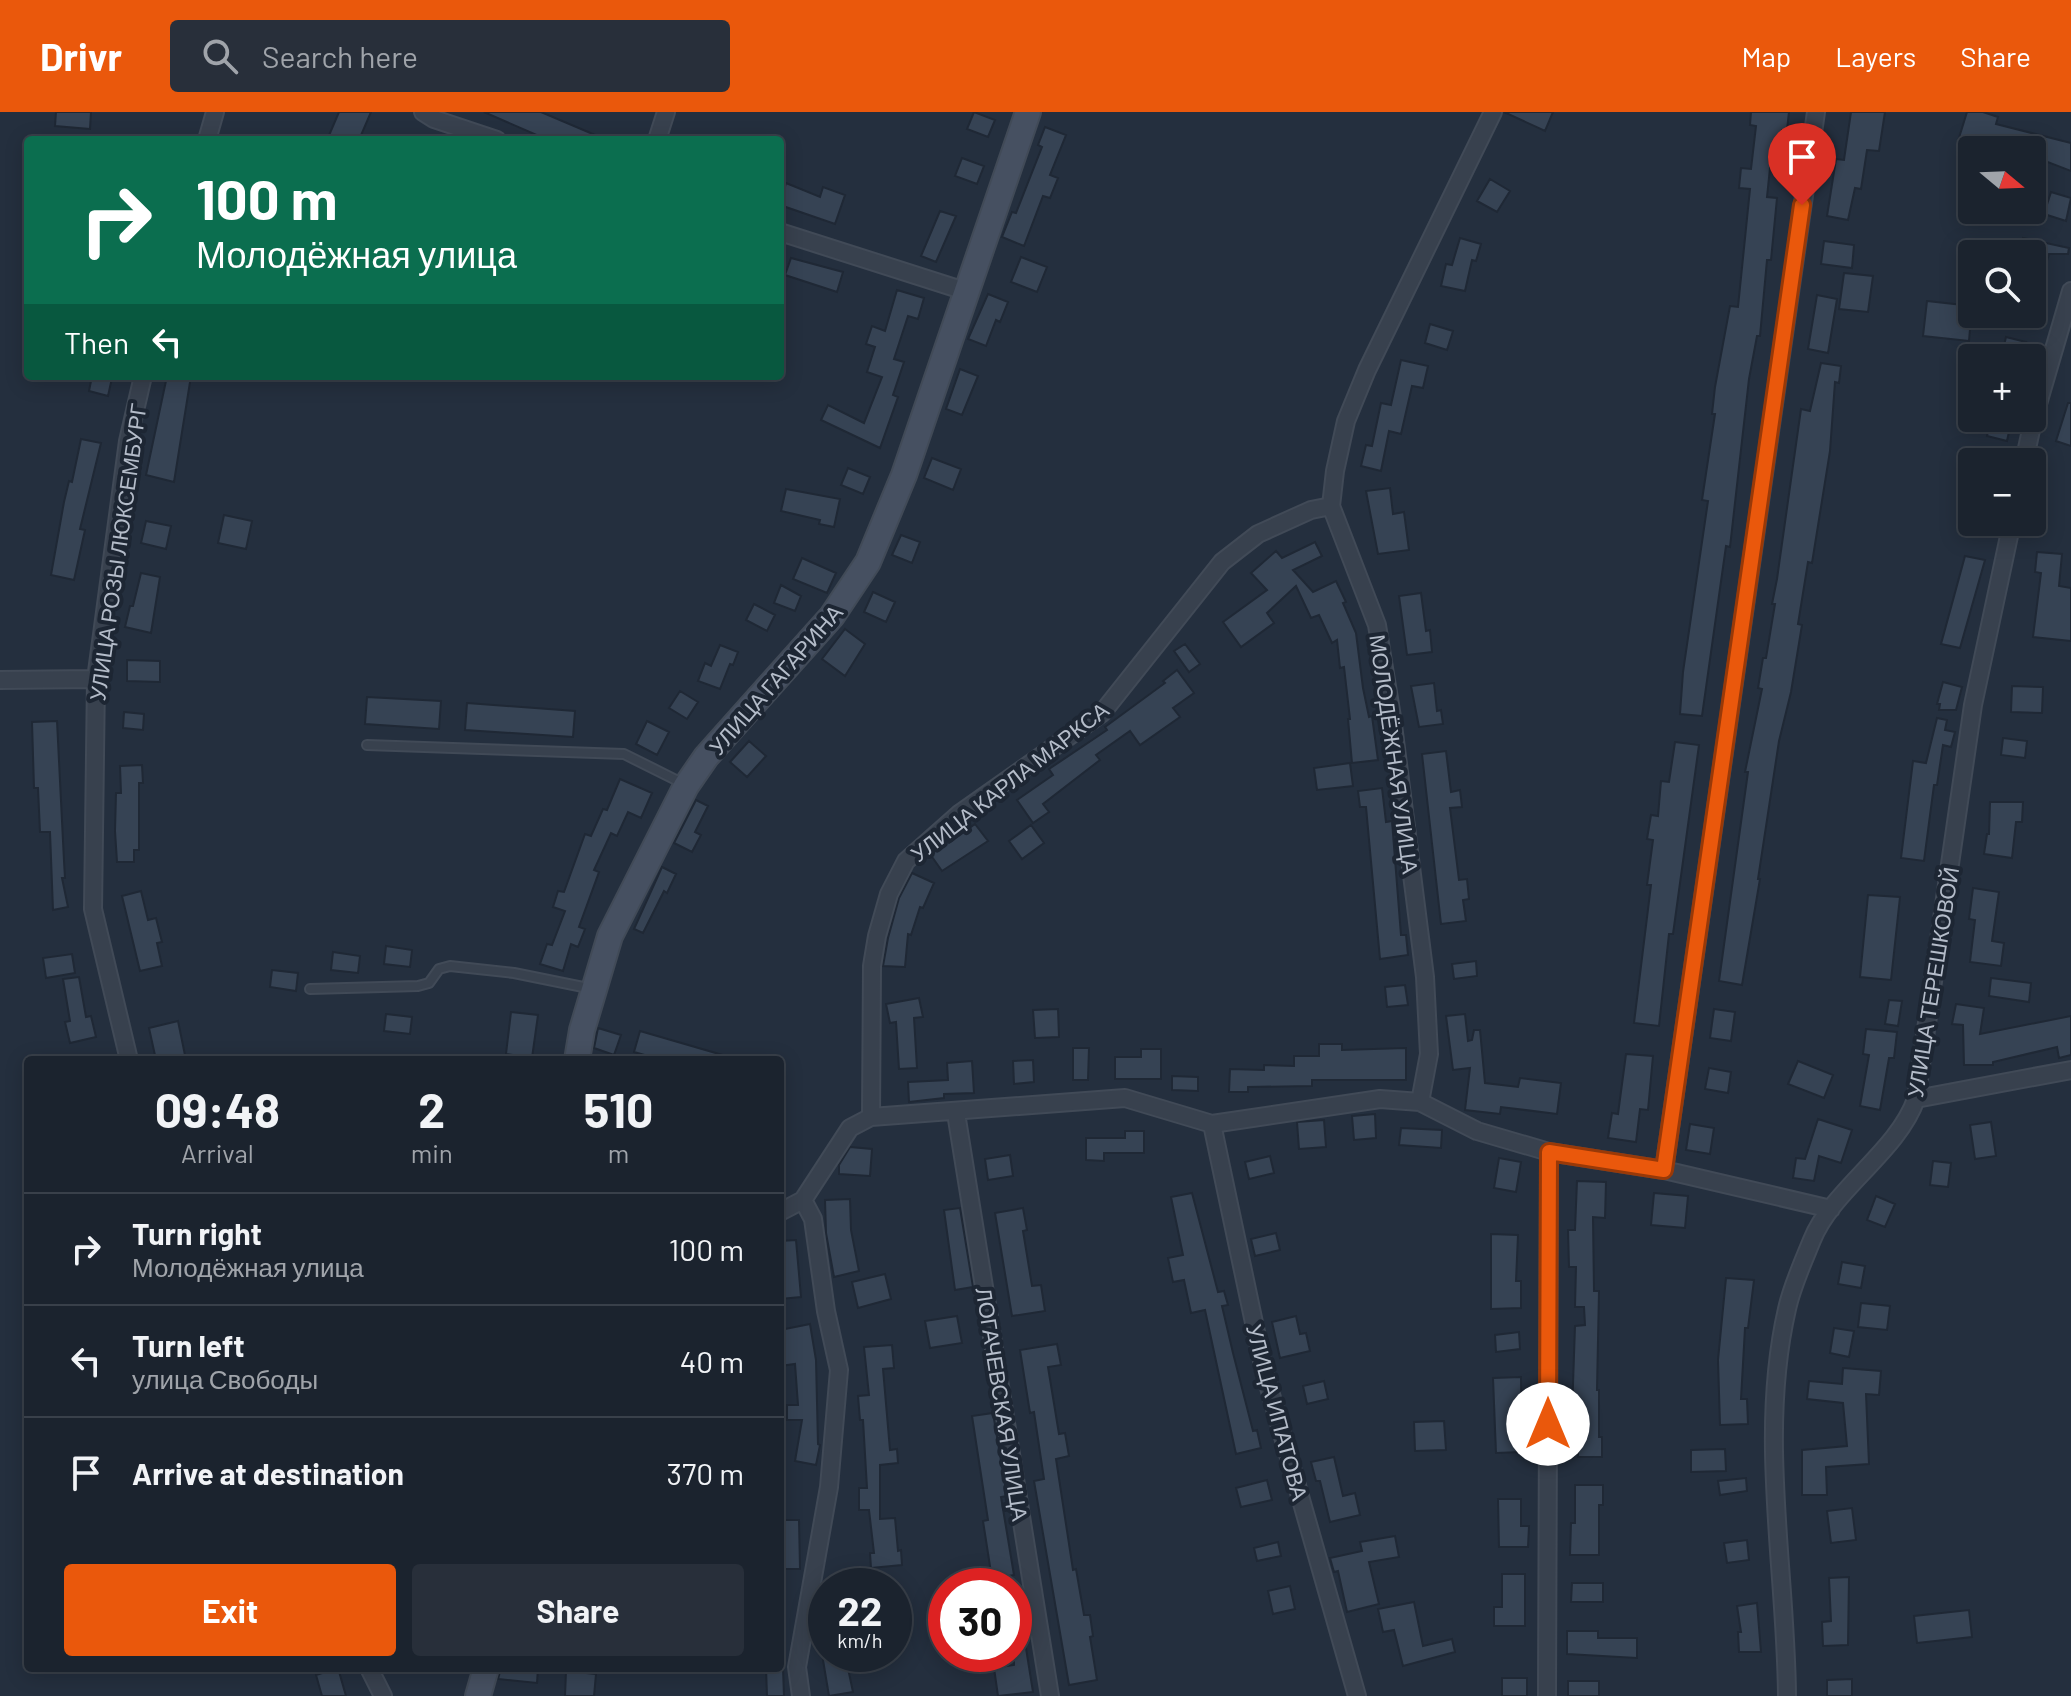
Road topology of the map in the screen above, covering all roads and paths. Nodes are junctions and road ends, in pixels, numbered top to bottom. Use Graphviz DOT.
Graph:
graph roads {
  1 [pos="215,112"];
  2 [pos="423,112"];
  3 [pos="666,112"];
  4 [pos="1028,112"];
  5 [pos="1493,112"];
  6 [pos="1816,112"];
  7 [pos="208,136"];
  8 [pos="485,136"];
  9 [pos="658,136"];
  10 [pos="784,233"];
  11 [pos="2071,291"];
  12 [pos="968,292"];
  13 [pos="142,380"];
  14 [pos="2027,448"];
  15 [pos="1331,506"];
  16 [pos="2009,536"];
  17 [pos="96,679"];
  18 [pos="0,680"];
  19 [pos="367,745"];
  20 [pos="686,786"];
  21 [pos="310,989"];
  22 [pos="594,989"];
  23 [pos="128,1056"];
  24 [pos="578,1056"];
  25 [pos="2071,1070"];
  26 [pos="1916,1099"];
  27 [pos="1420,1102"];
  28 [pos="956,1113"];
  29 [pos="871,1117"];
  30 [pos="1212,1124"];
  31 [pos="1549,1152"];
  32 [pos="1664,1170"];
  33 [pos="803,1200"];
  34 [pos="1831,1209"];
  35 [pos="784,1210"];
  36 [pos="371,1672"];
  37 [pos="485,1672"];
  38 [pos="383,1696"];
  39 [pos="478,1696"];
  40 [pos="801,1696"];
  41 [pos="1050,1696"];
  42 [pos="1357,1696"];
  43 [pos="1547,1696"];
  44 [pos="1787,1696"];
  1 -- 7 [label="street"];
  2 -- 8 [label="street"];
  3 -- 9 [label="street"];
  4 -- 12 [label="main road, УЛИЦА ГАГАРИНА"];
  5 -- 15 [label="street, МОЛОДЁЖНАЯ УЛИЦА"];
  6 -- 32 [label="street"];
  10 -- 12 [label="street"];
  11 -- 14 [label="street"];
  12 -- 20 [label="main road, УЛИЦА ГАГАРИНА"];
  13 -- 17 [label="street, УЛИЦА РОЗЫ ЛЮКСЕМБУРГ"];
  15 -- 27 [label="street, МОЛОДЁЖНАЯ УЛИЦА"];
  15 -- 29 [label="street, УЛИЦА КАРЛА МАРКСА"];
  16 -- 26 [label="street, УЛИЦА ТЕРЕШКОВОЙ"];
  17 -- 18 [label="street"];
  17 -- 23 [label="street, УЛИЦА РОЗЫ ЛЮКСЕМБУРГ"];
  19 -- 20 [label="lane"];
  20 -- 22 [label="main road, УЛИЦА ГАГАРИНА"];
  21 -- 22 [label="lane"];
  22 -- 24 [label="main road, УЛИЦА ГАГАРИНА"];
  25 -- 26 [label="street"];
  26 -- 34 [label="street, УЛИЦА ТЕРЕШКОВОЙ"];
  27 -- 30 [label="street"];
  27 -- 31 [label="street"];
  28 -- 29 [label="street"];
  28 -- 30 [label="street"];
  28 -- 41 [label="street, ЛОГАЧЕВСКАЯ УЛИЦА"];
  29 -- 33 [label="street"];
  30 -- 42 [label="street, УЛИЦА ИПАТОВА"];
  31 -- 32 [label="street"];
  31 -- 43 [label="street"];
  32 -- 34 [label="street"];
  33 -- 35 [label="street"];
  33 -- 40 [label="street"];
  34 -- 44 [label="street, УЛИЦА ТЕРЕШКОВОЙ"];
  36 -- 38 [label="street"];
  37 -- 39 [label="main road"];
}
